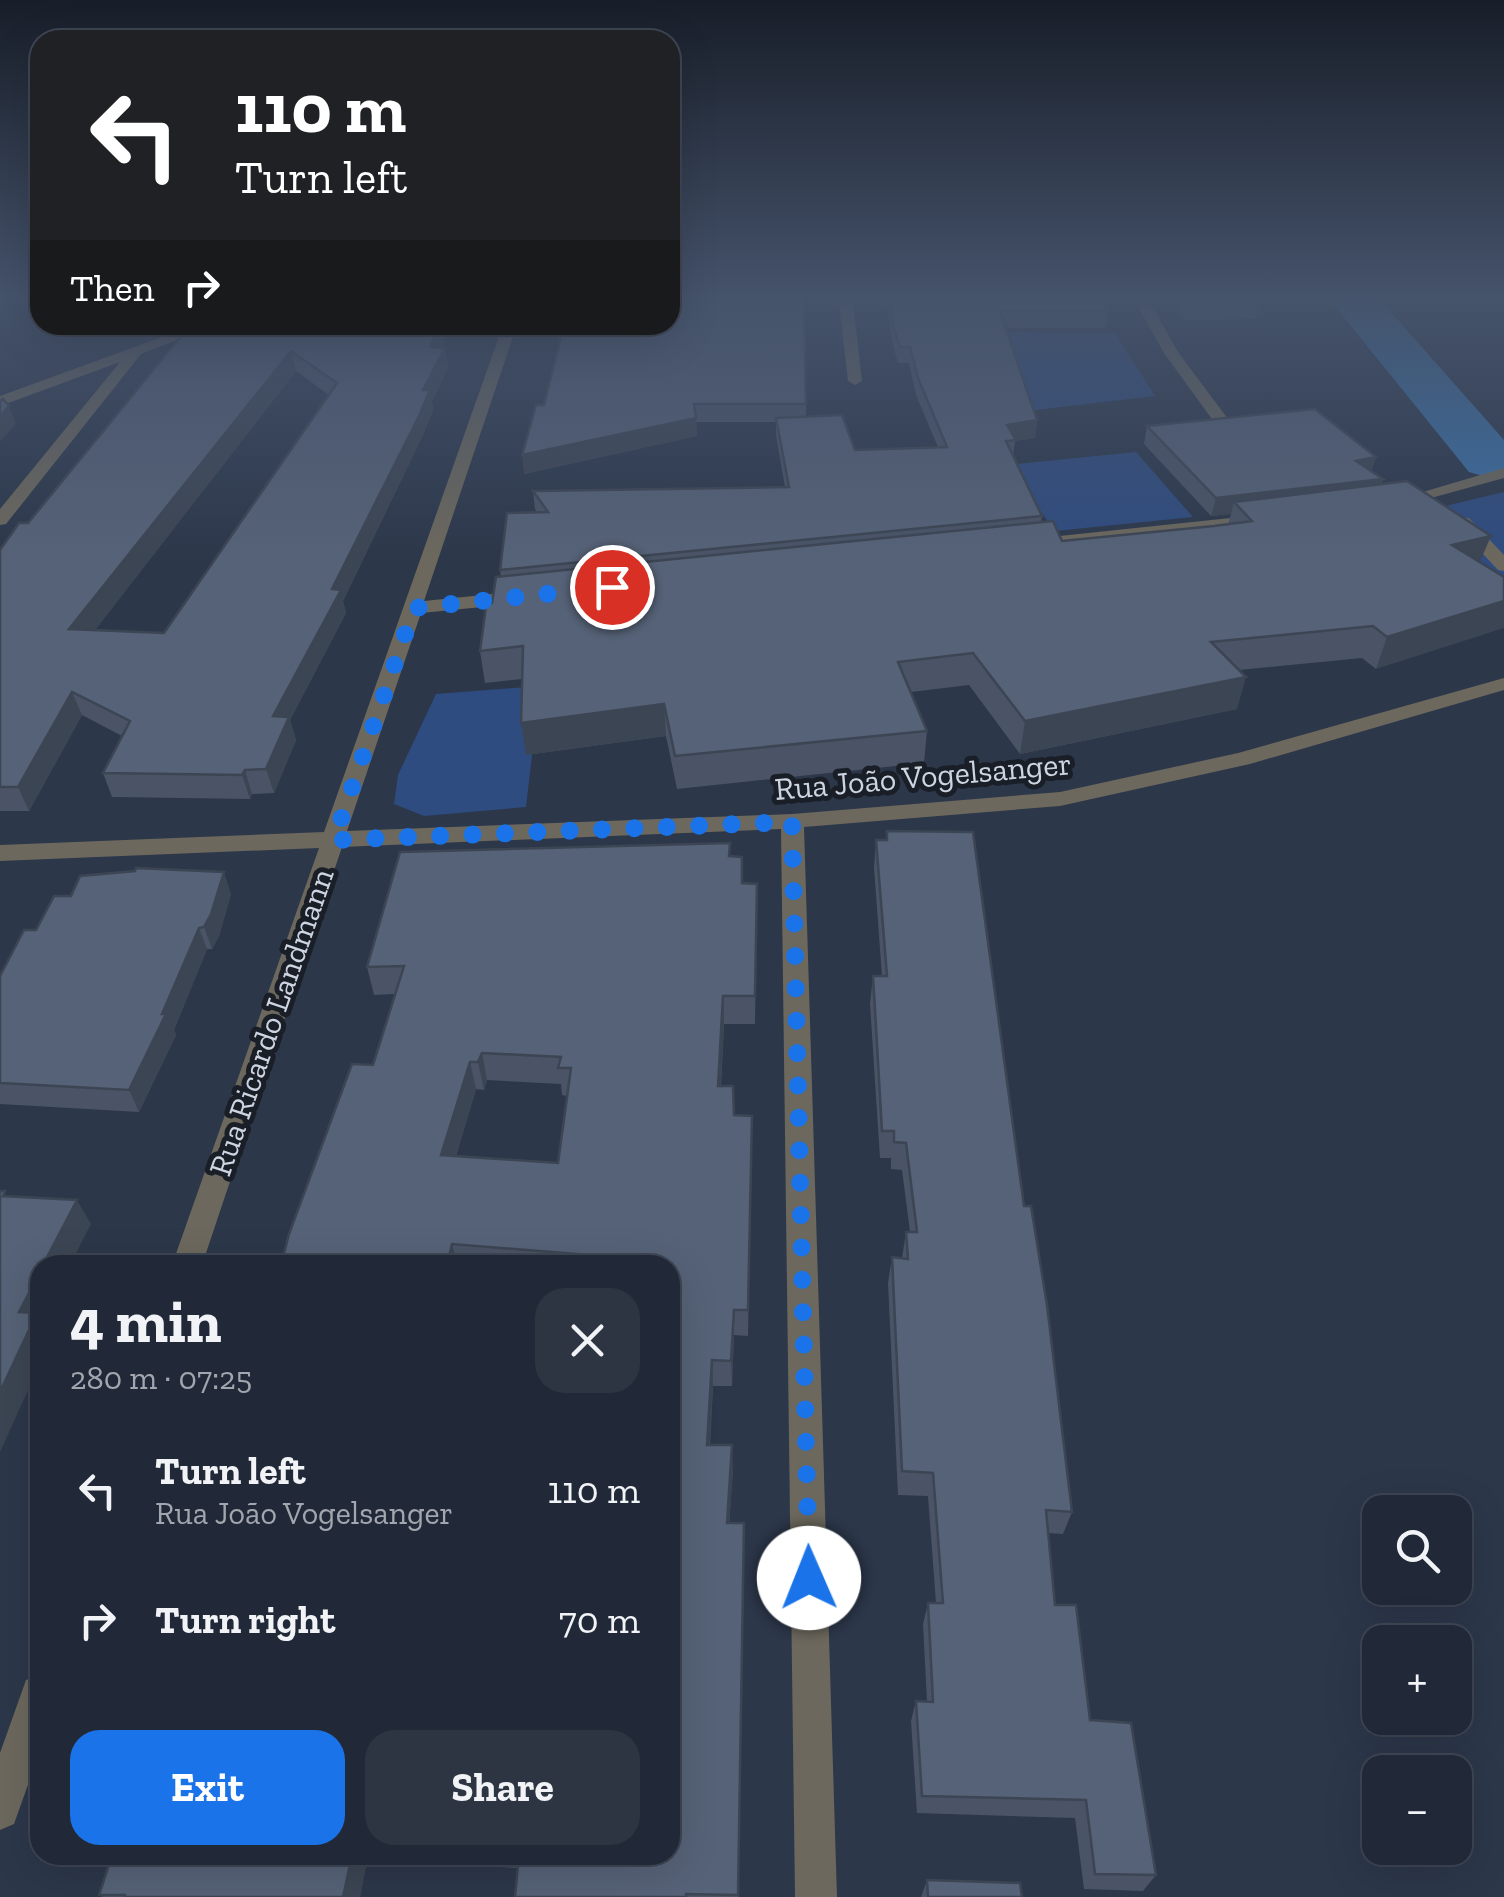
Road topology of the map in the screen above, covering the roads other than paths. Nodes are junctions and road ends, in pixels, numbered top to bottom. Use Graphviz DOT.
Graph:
graph roads {
  1 [pos="51,383"];
  2 [pos="111,383"];
  3 [pos="490,383"];
  4 [pos="1193,383"];
  5 [pos="0,401"];
  6 [pos="1223,424"];
  7 [pos="1504,473"];
  8 [pos="1436,494"];
  9 [pos="1384,505"];
  10 [pos="1287,517"];
  11 [pos="0,520"];
  12 [pos="1009,546"];
  13 [pos="1504,566"];
  14 [pos="552,594"];
  15 [pos="414,608"];
  16 [pos="1504,684"];
  17 [pos="792,822"];
  18 [pos="334,840"];
  19 [pos="0,853"];
  20 [pos="191,1255"];
  21 [pos="30,1723"];
  22 [pos="0,1810"];
  23 [pos="816,1897"];
  1 -- 5 [label="street"];
  2 -- 11 [label="street"];
  3 -- 15 [label="street, Rua Ricardo Landmann"];
  4 -- 6 [label="street"];
  7 -- 8 [label="street"];
  8 -- 9 [label="street"];
  8 -- 13 [label="street"];
  10 -- 12 [label="street"];
  14 -- 15 [label="street"];
  15 -- 18 [label="street, Rua Ricardo Landmann"];
  16 -- 17 [label="street, Rua João Vogelsanger"];
  17 -- 18 [label="street, Rua João Vogelsanger"];
  17 -- 23 [label="street"];
  18 -- 19 [label="street, Rua João Vogelsanger"];
  18 -- 20 [label="street, Rua Ricardo Landmann"];
  21 -- 22 [label="street"];
}
